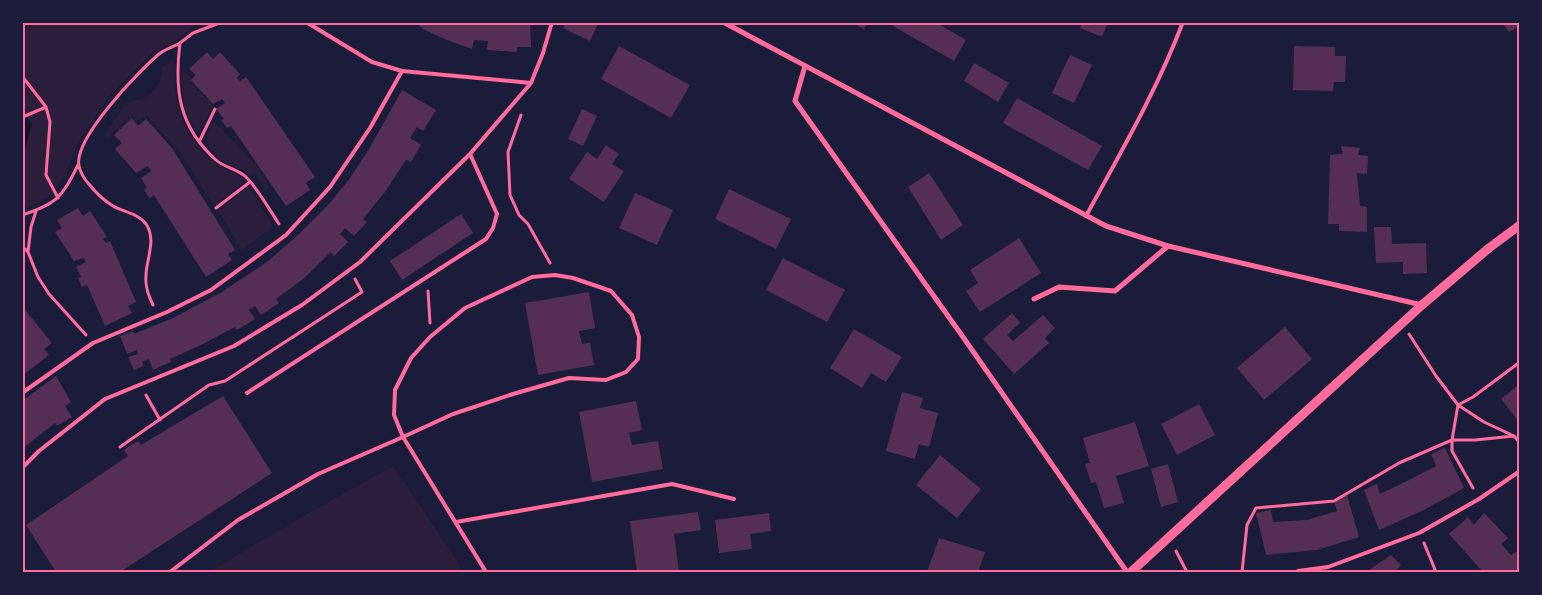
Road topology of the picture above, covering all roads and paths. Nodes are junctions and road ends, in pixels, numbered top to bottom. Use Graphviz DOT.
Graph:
graph roads {
  1 [pos="222,22"];
  2 [pos="306,22"];
  3 [pos="552,22"];
  4 [pos="723,22"];
  5 [pos="1183,22"];
  6 [pos="180,43"];
  7 [pos="805,66"];
  8 [pos="402,71"];
  9 [pos="22,76"];
  10 [pos="531,83"];
  11 [pos="46,107"];
  12 [pos="215,109"];
  13 [pos="522,111"];
  14 [pos="25,116"];
  15 [pos="200,140"];
  16 [pos="470,154"];
  17 [pos="79,165"];
  18 [pos="250,182"];
  19 [pos="58,198"];
  20 [pos="216,208"];
  21 [pos="36,211"];
  22 [pos="22,216"];
  23 [pos="1086,216"];
  24 [pos="1520,225"];
  25 [pos="286,235"];
  26 [pos="22,246"];
  27 [pos="1168,246"];
  28 [pos="28,252"];
  29 [pos="349,270"];
  30 [pos="555,275"];
  31 [pos="427,276"];
  32 [pos="1034,300"];
  33 [pos="1422,305"];
  34 [pos="158,316"];
  35 [pos="1402,323"];
  36 [pos="430,338"];
  37 [pos="93,343"];
  38 [pos="1520,362"];
  39 [pos="140,385"];
  40 [pos="22,393"];
  41 [pos="247,393"];
  42 [pos="1458,405"];
  43 [pos="160,420"];
  44 [pos="1514,436"];
  45 [pos="403,437"];
  46 [pos="1452,440"];
  47 [pos="1520,443"];
  48 [pos="120,447"];
  49 [pos="22,468"];
  50 [pos="1520,471"];
  51 [pos="734,499"];
  52 [pos="1479,499"];
  53 [pos="456,522"];
  54 [pos="1419,533"];
  55 [pos="1170,539"];
  56 [pos="1298,571"];
  57 [pos="170,572"];
  58 [pos="486,572"];
  59 [pos="1127,572"];
  60 [pos="1132,572"];
  61 [pos="1187,572"];
  62 [pos="1242,572"];
  63 [pos="1436,572"];
  1 -- 6 [label="path"];
  2 -- 8 [label="lane"];
  3 -- 10 [label="lane"];
  4 -- 7 [label="street"];
  5 -- 23 [label="lane"];
  6 -- 15 [label="path"];
  6 -- 17 [label="path"];
  7 -- 23 [label="street"];
  7 -- 59 [label="street"];
  8 -- 10 [label="lane"];
  8 -- 25 [label="lane"];
  9 -- 11 [label="path"];
  10 -- 16 [label="lane"];
  11 -- 14 [label="path"];
  11 -- 19 [label="path"];
  12 -- 15 [label="path"];
  13 -- 30 [label="path"];
  15 -- 18 [label="path"];
  16 -- 29 [label="lane"];
  16 -- 31 [label="lane"];
  17 -- 19 [label="path"];
  17 -- 34 [label="path"];
  18 -- 20 [label="path"];
  18 -- 25 [label="path"];
  19 -- 21 [label="path"];
  21 -- 22 [label="path"];
  21 -- 28 [label="path"];
  23 -- 27 [label="street"];
  24 -- 33 [label="street"];
  25 -- 34 [label="lane"];
  26 -- 28 [label="path"];
  27 -- 32 [label="street"];
  27 -- 33 [label="street"];
  28 -- 37 [label="path"];
  29 -- 39 [label="lane"];
  29 -- 43 [label="path"];
  30 -- 36 [label="lane"];
  30 -- 45 [label="lane"];
  31 -- 36 [label="path"];
  31 -- 41 [label="lane"];
  33 -- 35 [label="street"];
  34 -- 37 [label="lane"];
  35 -- 42 [label="path"];
  35 -- 55 [label="street"];
  36 -- 45 [label="lane"];
  37 -- 40 [label="lane"];
  38 -- 42 [label="path"];
  39 -- 43 [label="path"];
  39 -- 49 [label="lane"];
  42 -- 44 [label="path"];
  42 -- 46 [label="path"];
  43 -- 48 [label="path"];
  44 -- 46 [label="path"];
  44 -- 47 [label="path"];
  45 -- 53 [label="lane"];
  45 -- 57 [label="lane"];
  46 -- 52 [label="path"];
  46 -- 62 [label="path"];
  50 -- 52 [label="lane"];
  51 -- 53 [label="lane"];
  52 -- 54 [label="lane"];
  53 -- 58 [label="lane"];
  54 -- 56 [label="lane"];
  54 -- 63 [label="path"];
  55 -- 60 [label="street"];
  55 -- 61 [label="path"];
}
